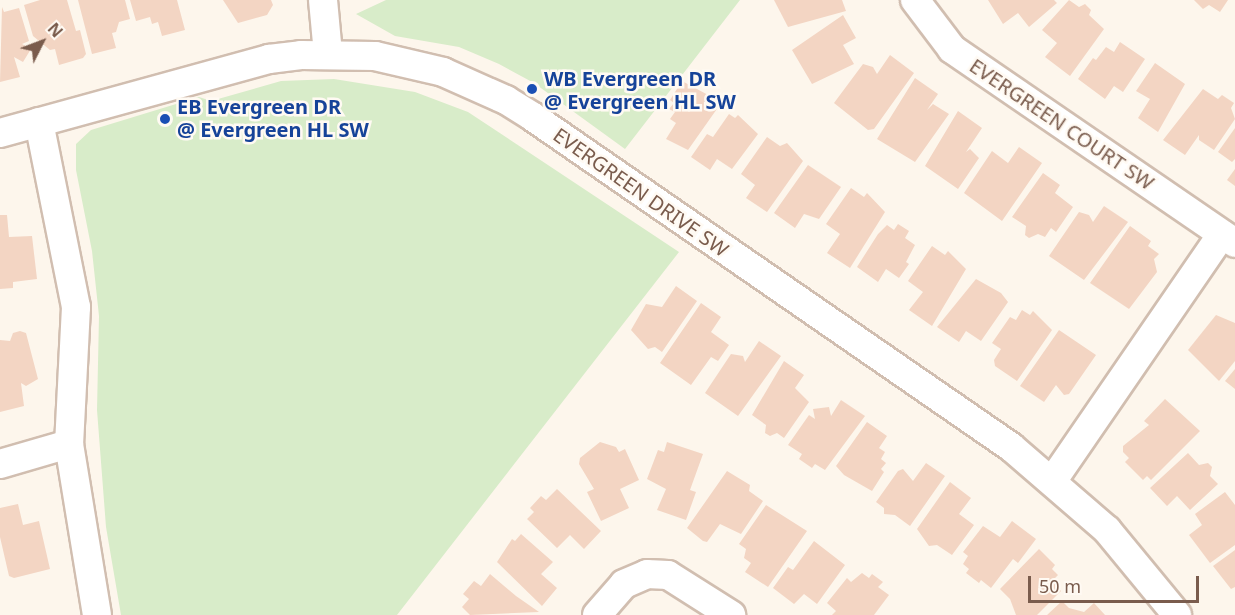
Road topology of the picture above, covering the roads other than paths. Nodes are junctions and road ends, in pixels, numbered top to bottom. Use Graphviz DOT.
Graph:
graph roads {
  1 [pos="323,0"];
  2 [pos="915,0"];
  3 [pos="328,54"];
  4 [pos="39,122"];
  5 [pos="0,133"];
  6 [pos="1229,239"];
  7 [pos="69,444"];
  8 [pos="0,464"];
  9 [pos="1053,480"];
  10 [pos="96,615"];
  11 [pos="597,615"];
  12 [pos="731,615"];
  13 [pos="1177,615"];
  1 -- 3 [label="street"];
  2 -- 6 [label="street, EVERGREEN COURT SW"];
  3 -- 4 [label="street, EVERGREEN DRIVE SW"];
  3 -- 9 [label="street, EVERGREEN DRIVE SW"];
  4 -- 5 [label="street, EVERGREEN DRIVE SW"];
  4 -- 7 [label="street"];
  6 -- 9 [label="street, EVERGREEN COURT SW"];
  7 -- 8 [label="street"];
  7 -- 10 [label="street"];
  9 -- 13 [label="street, EVERGREEN DRIVE SW"];
  11 -- 12 [label="street"];
}
